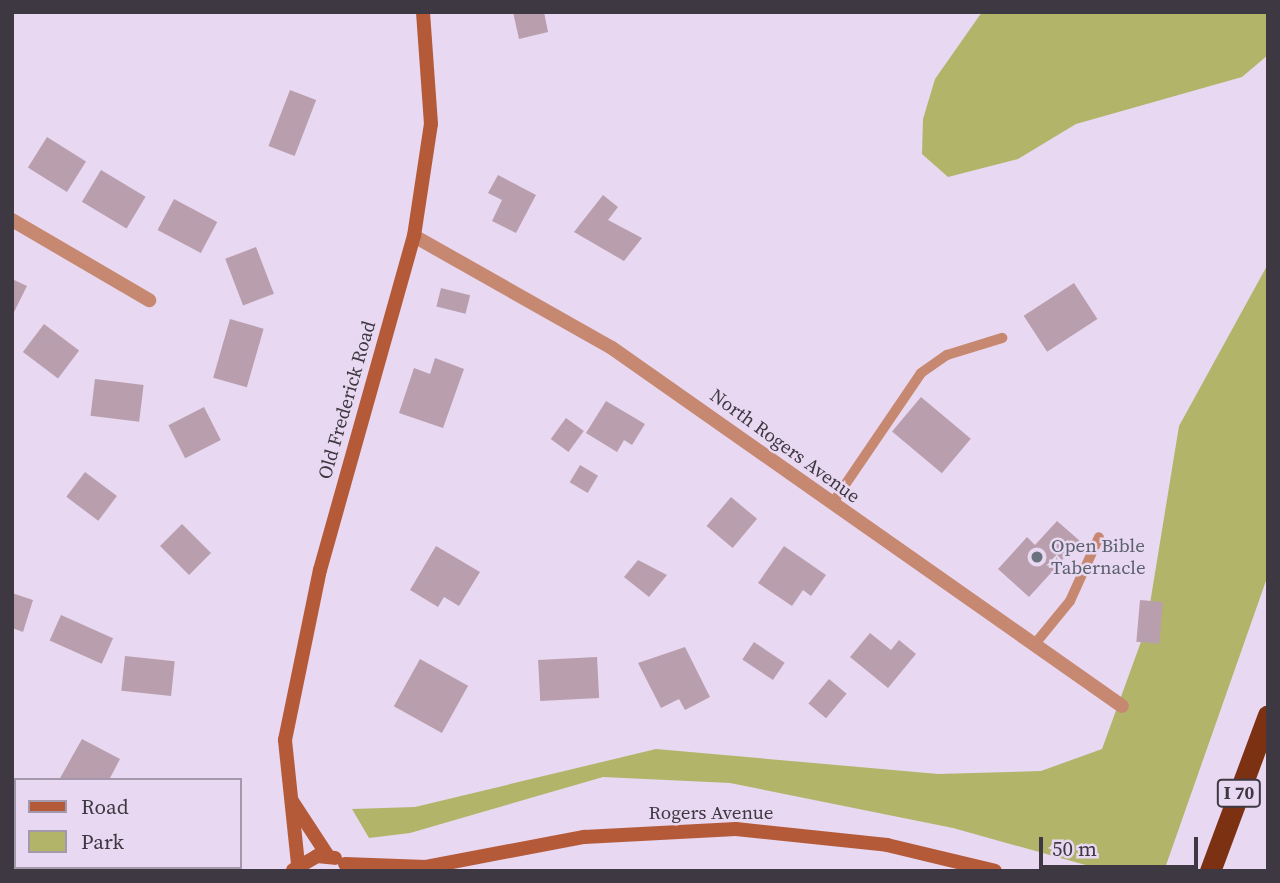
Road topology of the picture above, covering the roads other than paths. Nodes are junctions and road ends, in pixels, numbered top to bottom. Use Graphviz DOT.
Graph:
graph roads {
  1 [pos="423,12"];
  2 [pos="12,220"];
  3 [pos="414,236"];
  4 [pos="149,300"];
  5 [pos="1002,338"];
  6 [pos="832,505"];
  7 [pos="1099,537"];
  8 [pos="1034,645"];
  9 [pos="1122,706"];
  10 [pos="1268,715"];
  11 [pos="289,797"];
  12 [pos="328,856"];
  13 [pos="295,867"];
  14 [pos="349,867"];
  15 [pos="423,869"];
  16 [pos="995,871"];
  17 [pos="1210,871"];
  1 -- 3 [label="street, Old Frederick Road"];
  2 -- 4 [label="street"];
  3 -- 6 [label="street, North Rogers Avenue"];
  3 -- 11 [label="street, Old Frederick Road"];
  5 -- 6 [label="lane"];
  6 -- 8 [label="street, North Rogers Avenue"];
  7 -- 8 [label="lane"];
  8 -- 9 [label="street, North Rogers Avenue"];
  10 -- 17 [label="highway, I 70"];
  11 -- 12 [label="street, Old Frederick Road"];
  11 -- 13 [label="street, Old Frederick Road"];
  12 -- 13 [label="street"];
  12 -- 14 [label="street"];
  14 -- 15 [label="street, Rogers Avenue"];
  15 -- 16 [label="street, Rogers Avenue"];
}
